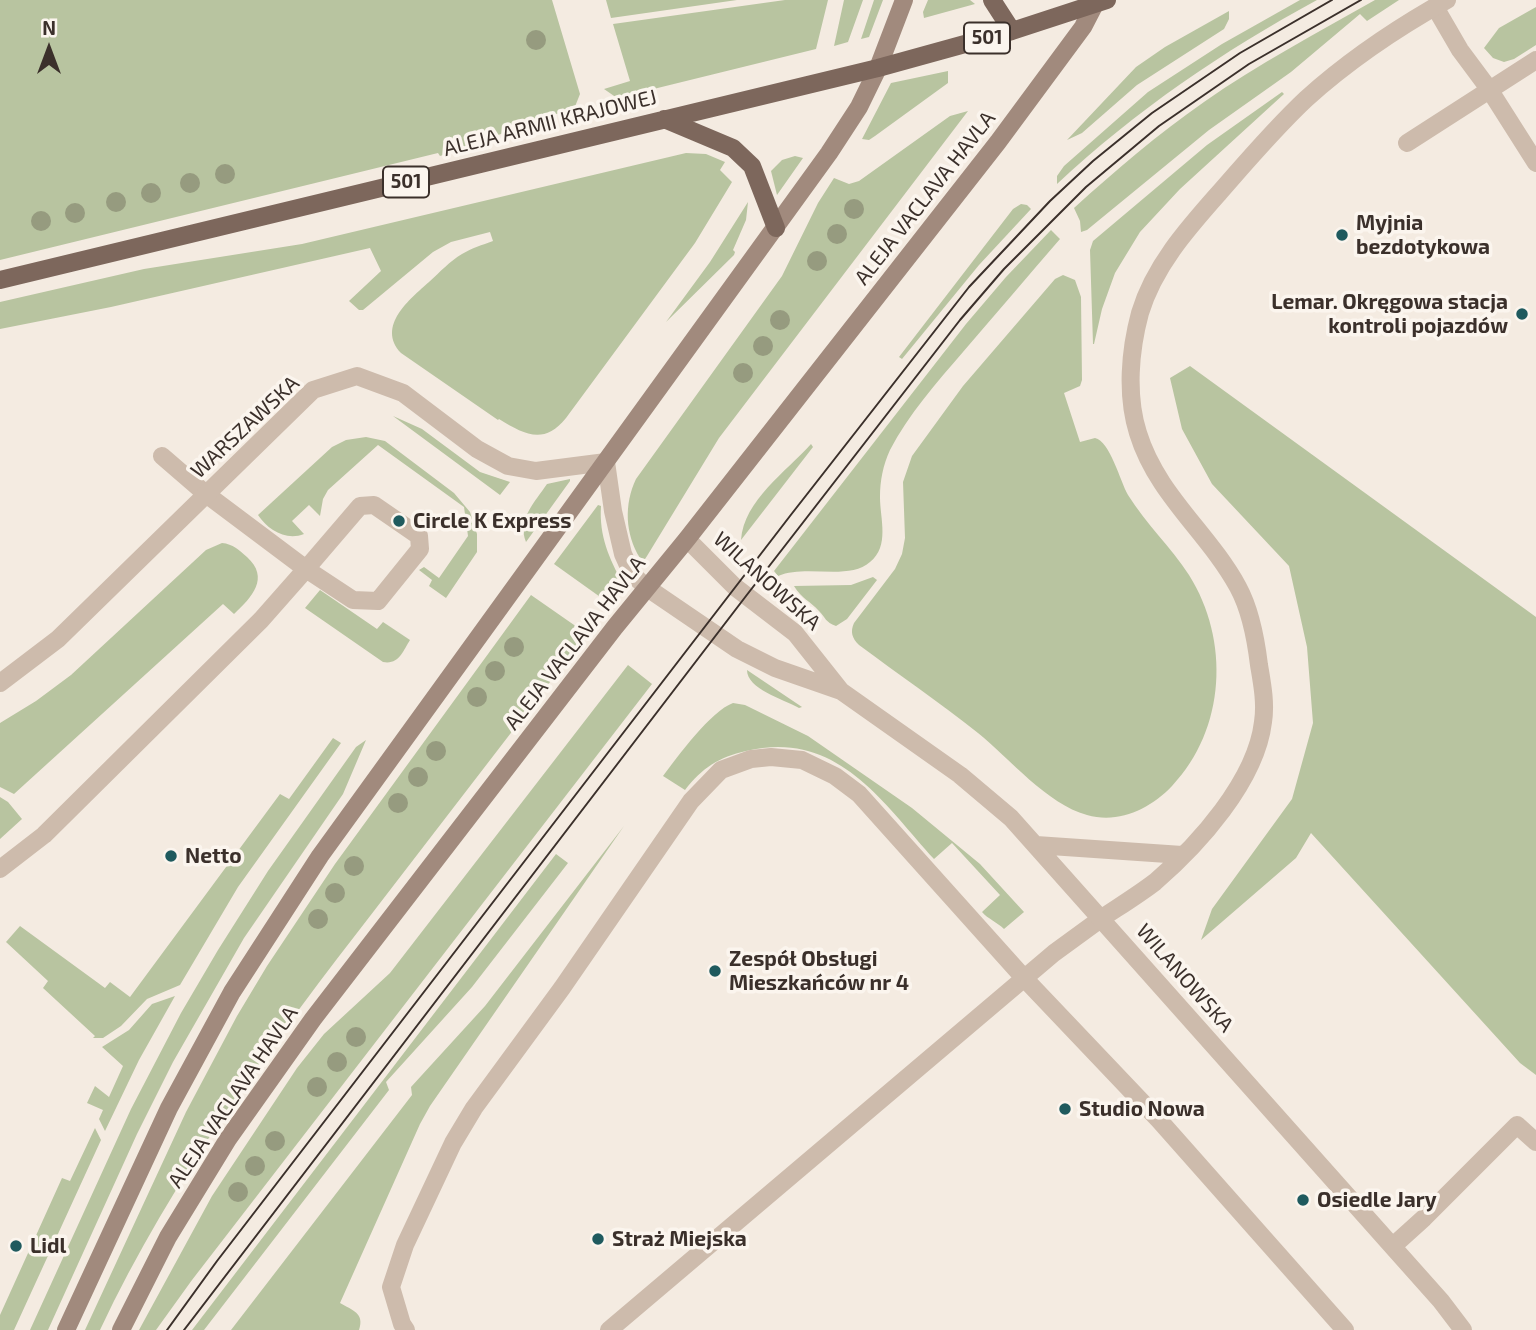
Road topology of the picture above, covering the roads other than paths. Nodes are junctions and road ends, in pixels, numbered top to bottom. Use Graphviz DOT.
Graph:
graph roads {
  1 [pos="904,0"];
  2 [pos="992,0"];
  3 [pos="1099,2"];
  4 [pos="1441,3"];
  5 [pos="1012,31"];
  6 [pos="1536,60"];
  7 [pos="878,68"];
  8 [pos="1489,89"];
  9 [pos="664,119"];
  10 [pos="1407,143"];
  11 [pos="1536,163"];
  12 [pos="776,228"];
  13 [pos="0,280"];
  14 [pos="162,456"];
  15 [pos="606,462"];
  16 [pos="206,494"];
  17 [pos="687,540"];
  18 [pos="306,569"];
  19 [pos="646,587"];
  20 [pos="0,683"];
  21 [pos="841,691"];
  22 [pos="1036,845"];
  23 [pos="1182,855"];
  24 [pos="0,869"];
  25 [pos="1102,918"];
  26 [pos="1024,978"];
  27 [pos="1536,1142"];
  28 [pos="1392,1246"];
  29 [pos="66,1330"];
  30 [pos="121,1330"];
  31 [pos="406,1330"];
  32 [pos="609,1330"];
  33 [pos="1345,1330"];
  34 [pos="1463,1330"];
  1 -- 7 [label="main road, ALEJA VACLAVA HAVLA"];
  2 -- 5 [label="main road"];
  3 -- 5 [label="main road, ALEJA ARMII KRAJOWEJ / 501"];
  3 -- 17 [label="main road, ALEJA VACLAVA HAVLA"];
  4 -- 8 [label="street"];
  4 -- 23 [label="street"];
  5 -- 7 [label="main road, ALEJA ARMII KRAJOWEJ / 501"];
  6 -- 8 [label="street"];
  7 -- 9 [label="main road, ALEJA ARMII KRAJOWEJ / 501"];
  7 -- 12 [label="main road, ALEJA VACLAVA HAVLA"];
  8 -- 10 [label="street"];
  8 -- 11 [label="street"];
  9 -- 12 [label="main road"];
  9 -- 13 [label="main road, ALEJA ARMII KRAJOWEJ / 501"];
  12 -- 15 [label="main road, ALEJA VACLAVA HAVLA"];
  14 -- 16 [label="street"];
  15 -- 16 [label="street, WARSZAWSKA"];
  15 -- 19 [label="street, WILANOWSKA"];
  15 -- 29 [label="main road, ALEJA VACLAVA HAVLA"];
  16 -- 18 [label="street"];
  16 -- 20 [label="street, WARSZAWSKA"];
  17 -- 19 [label="main road, ALEJA VACLAVA HAVLA"];
  17 -- 21 [label="street, WILANOWSKA"];
  18 -- 18 [label="street"];
  18 -- 24 [label="street"];
  19 -- 21 [label="street, WILANOWSKA"];
  19 -- 30 [label="main road, ALEJA VACLAVA HAVLA"];
  21 -- 22 [label="street, WILANOWSKA"];
  22 -- 23 [label="street"];
  22 -- 25 [label="street, WILANOWSKA"];
  23 -- 25 [label="street"];
  25 -- 26 [label="street"];
  25 -- 28 [label="street, WILANOWSKA"];
  26 -- 31 [label="street"];
  26 -- 32 [label="street"];
  26 -- 33 [label="street"];
  27 -- 28 [label="street"];
  28 -- 34 [label="street, WILANOWSKA"];
}
